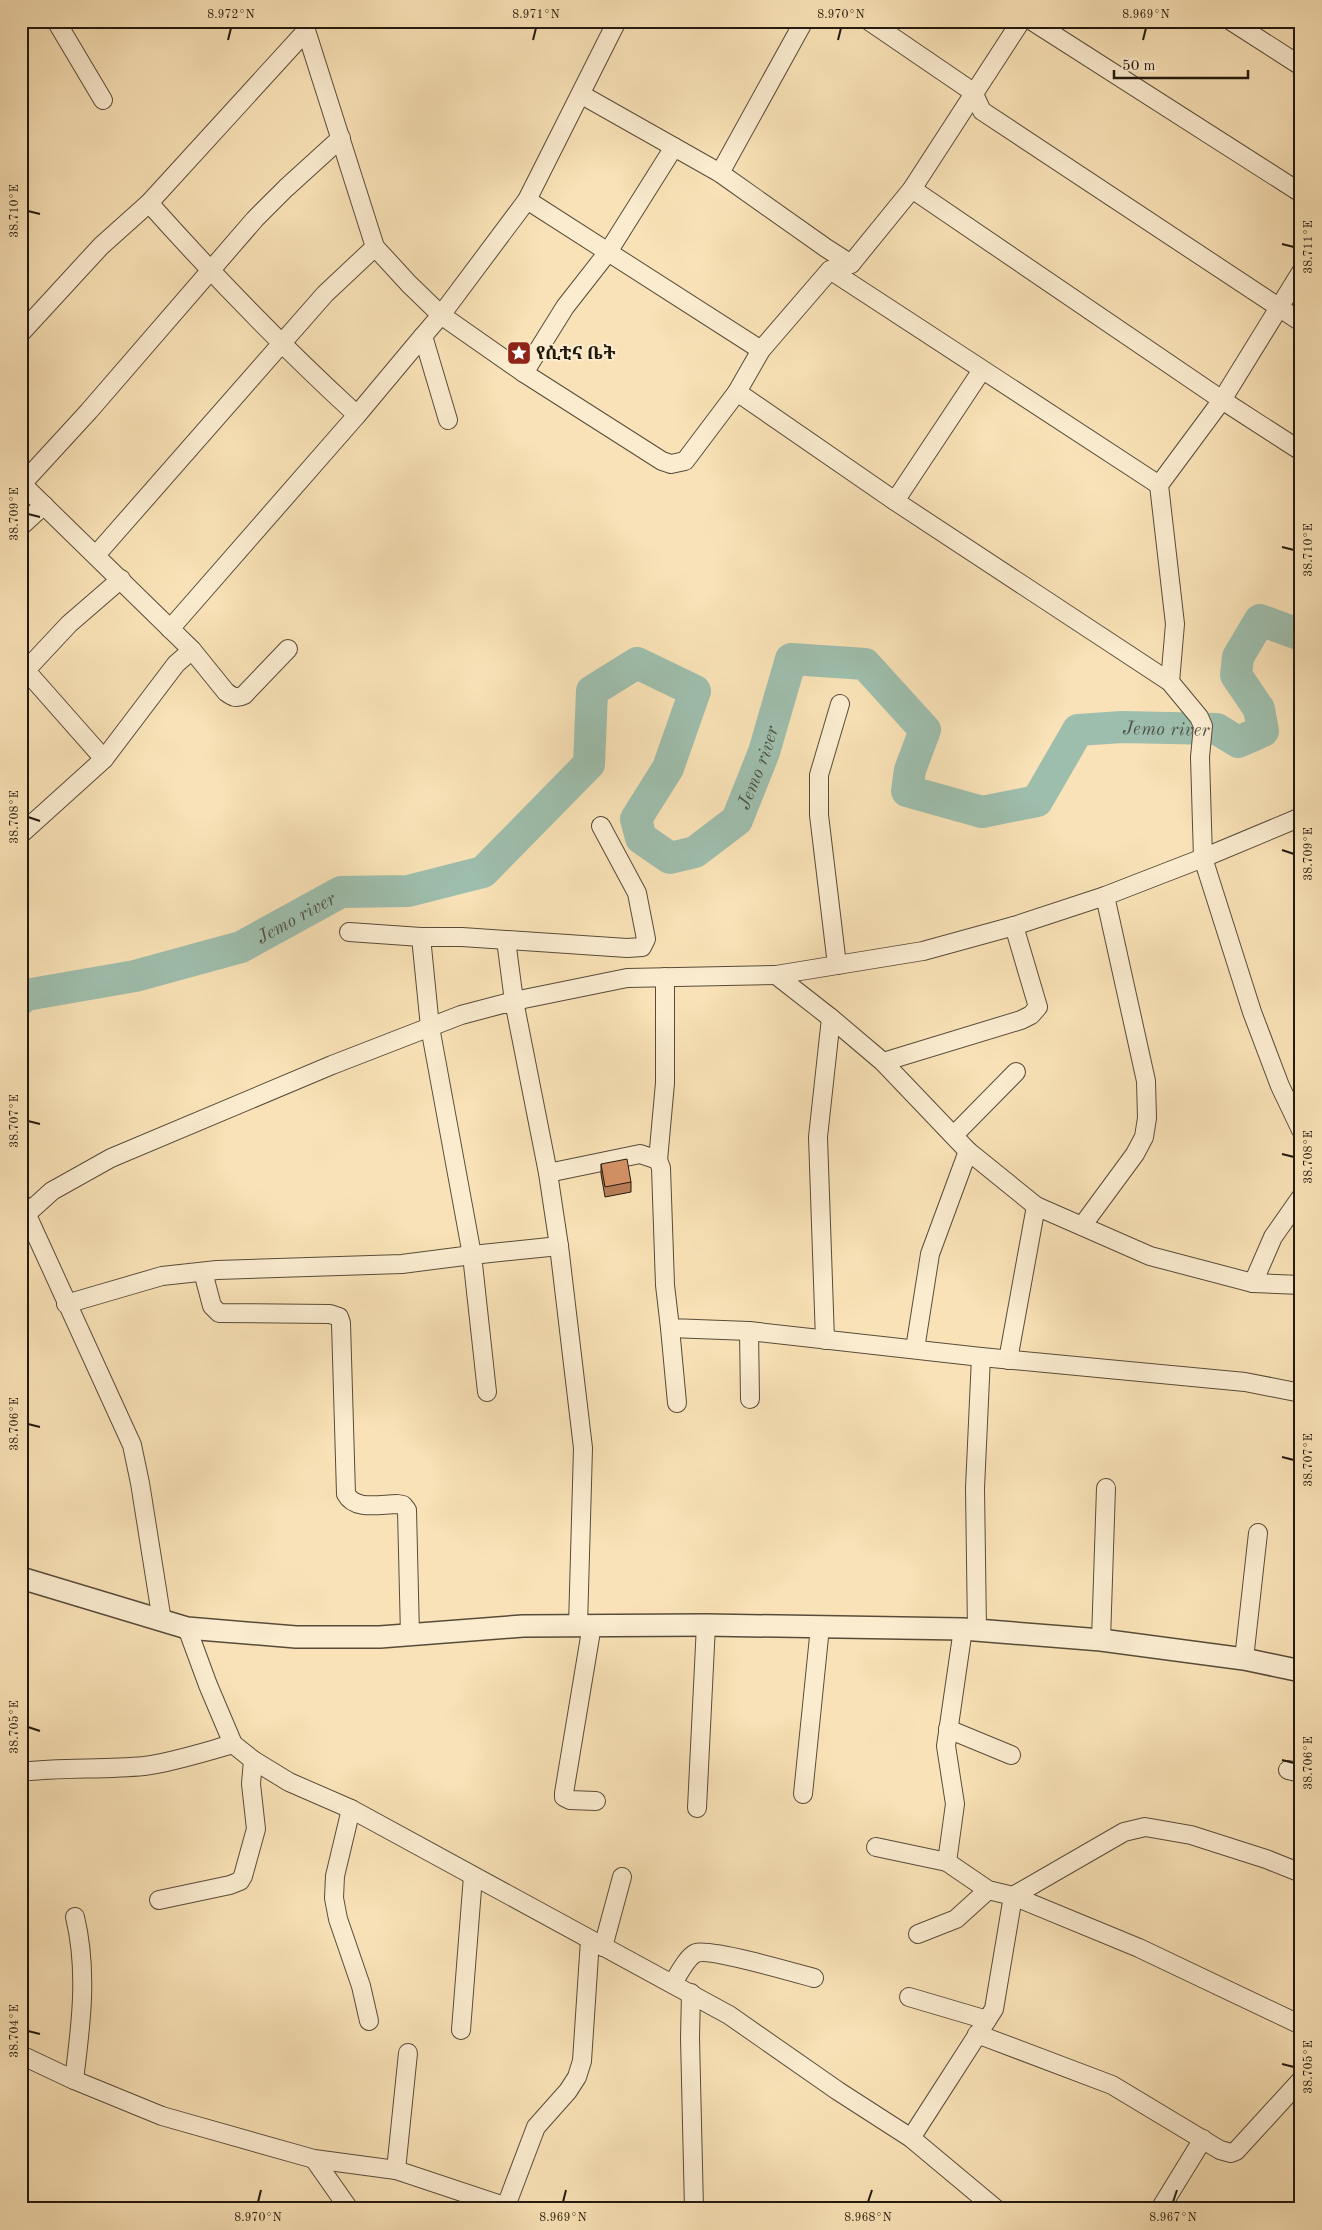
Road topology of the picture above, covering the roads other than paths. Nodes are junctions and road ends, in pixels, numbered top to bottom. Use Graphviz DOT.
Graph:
graph roads {
  1 [pos="56,21"];
  2 [pos="617,21"];
  3 [pos="804,21"];
  4 [pos="869,21"];
  5 [pos="1021,21"];
  6 [pos="1032,21"];
  7 [pos="1230,21"];
  8 [pos="305,26"];
  9 [pos="1301,66"];
  10 [pos="973,92"];
  11 [pos="582,95"];
  12 [pos="103,100"];
  13 [pos="341,138"];
  14 [pos="674,147"];
  15 [pos="720,173"];
  16 [pos="912,189"];
  17 [pos="1301,193"];
  18 [pos="526,200"];
  19 [pos="149,203"];
  20 [pos="375,247"];
  21 [pos="608,252"];
  22 [pos="851,264"];
  23 [pos="830,270"];
  24 [pos="211,271"];
  25 [pos="1301,272"];
  26 [pos="1278,308"];
  27 [pos="441,315"];
  28 [pos="1301,322"];
  29 [pos="21,333"];
  30 [pos="423,336"];
  31 [pos="282,345"];
  32 [pos="761,350"];
  33 [pos="982,370"];
  34 [pos="524,374"];
  35 [pos="738,392"];
  36 [pos="1222,400"];
  37 [pos="357,415"];
  38 [pos="448,420"];
  39 [pos="1301,451"];
  40 [pos="21,483"];
  41 [pos="1159,485"];
  42 [pos="895,501"];
  43 [pos="44,505"];
  44 [pos="21,526"];
  45 [pos="96,554"];
  46 [pos="121,579"];
  47 [pos="170,629"];
  48 [pos="288,649"];
  49 [pos="192,650"];
  50 [pos="24,667"];
  51 [pos="1170,682"];
  52 [pos="840,704"];
  53 [pos="104,759"];
  54 [pos="1301,817"];
  55 [pos="601,826"];
  56 [pos="21,834"];
  57 [pos="1202,858"];
  58 [pos="1105,896"];
  59 [pos="1014,926"];
  60 [pos="349,932"];
  61 [pos="421,937"];
  62 [pos="506,940"];
  63 [pos="837,965"];
  64 [pos="776,975"];
  65 [pos="665,977"];
  66 [pos="514,1001"];
  67 [pos="831,1018"];
  68 [pos="430,1027"];
  69 [pos="883,1062"];
  70 [pos="1016,1072"];
  71 [pos="1301,1130"];
  72 [pos="954,1135"];
  73 [pos="968,1151"];
  74 [pos="658,1160"];
  75 [pos="548,1173"];
  76 [pos="1301,1197"];
  77 [pos="1036,1206"];
  78 [pos="23,1212"];
  79 [pos="1082,1226"];
  80 [pos="559,1246"];
  81 [pos="472,1255"];
  82 [pos="203,1272"];
  83 [pos="1253,1283"];
  84 [pos="1301,1286"];
  85 [pos="66,1304"];
  86 [pos="670,1328"];
  87 [pos="749,1331"];
  88 [pos="825,1340"];
  89 [pos="915,1350"];
  90 [pos="981,1357"];
  91 [pos="1008,1360"];
  92 [pos="487,1392"];
  93 [pos="1301,1393"];
  94 [pos="750,1399"];
  95 [pos="677,1403"];
  96 [pos="1106,1488"];
  97 [pos="1258,1533"];
  98 [pos="21,1578"];
  99 [pos="162,1621"];
  100 [pos="706,1625"];
  101 [pos="585,1626"];
  102 [pos="820,1627"];
  103 [pos="187,1628"];
  104 [pos="970,1630"];
  105 [pos="410,1635"];
  106 [pos="1102,1640"];
  107 [pos="1244,1659"];
  108 [pos="1301,1671"];
  109 [pos="948,1729"];
  110 [pos="233,1744"];
  111 [pos="1011,1755"];
  112 [pos="253,1760"];
  113 [pos="21,1772"];
  114 [pos="803,1794"];
  115 [pos="596,1801"];
  116 [pos="697,1808"];
  117 [pos="350,1809"];
  118 [pos="876,1846"];
  119 [pos="947,1862"];
  120 [pos="1301,1873"];
  121 [pos="473,1876"];
  122 [pos="622,1877"];
  123 [pos="988,1890"];
  124 [pos="1013,1896"];
  125 [pos="159,1900"];
  126 [pos="75,1917"];
  127 [pos="918,1934"];
  128 [pos="597,1944"];
  129 [pos="814,1978"];
  130 [pos="673,1983"];
  131 [pos="691,1993"];
  132 [pos="909,1997"];
  133 [pos="369,2021"];
  134 [pos="1301,2025"];
  135 [pos="982,2027"];
  136 [pos="461,2030"];
  137 [pos="408,2053"];
  138 [pos="21,2055"];
  139 [pos="74,2080"];
  140 [pos="1301,2080"];
  141 [pos="911,2138"];
  142 [pos="1202,2139"];
  143 [pos="314,2159"];
  144 [pos="396,2170"];
  145 [pos="509,2207"];
  146 [pos="349,2209"];
  147 [pos="694,2209"];
  148 [pos="996,2209"];
  149 [pos="1160,2209"];
  1 -- 12 [label="street"];
  2 -- 11 [label="street"];
  3 -- 15 [label="street"];
  4 -- 10 [label="street"];
  5 -- 10 [label="street"];
  6 -- 17 [label="street"];
  7 -- 9 [label="street"];
  8 -- 13 [label="street"];
  8 -- 19 [label="street"];
  10 -- 16 [label="street"];
  10 -- 26 [label="street"];
  11 -- 14 [label="street"];
  11 -- 18 [label="street"];
  13 -- 20 [label="street"];
  13 -- 24 [label="street"];
  14 -- 15 [label="street"];
  14 -- 21 [label="street"];
  15 -- 22 [label="street"];
  16 -- 22 [label="street"];
  16 -- 36 [label="street"];
  18 -- 21 [label="street"];
  18 -- 27 [label="street"];
  19 -- 24 [label="street"];
  19 -- 29 [label="street"];
  20 -- 27 [label="street"];
  20 -- 31 [label="street"];
  21 -- 32 [label="street"];
  21 -- 34 [label="street"];
  22 -- 23 [label="street"];
  23 -- 32 [label="street"];
  23 -- 33 [label="street"];
  24 -- 31 [label="street"];
  24 -- 40 [label="street"];
  25 -- 26 [label="street"];
  26 -- 28 [label="street"];
  26 -- 36 [label="street"];
  27 -- 30 [label="street"];
  27 -- 34 [label="street"];
  30 -- 37 [label="street"];
  30 -- 38 [label="street"];
  31 -- 37 [label="street"];
  31 -- 45 [label="street"];
  32 -- 35 [label="street"];
  33 -- 41 [label="street"];
  33 -- 42 [label="street"];
  34 -- 35 [label="street"];
  35 -- 42 [label="street"];
  36 -- 39 [label="street"];
  36 -- 41 [label="street"];
  37 -- 47 [label="street"];
  40 -- 43 [label="street"];
  41 -- 51 [label="street"];
  42 -- 51 [label="street"];
  43 -- 44 [label="street"];
  43 -- 45 [label="street"];
  45 -- 46 [label="street"];
  46 -- 47 [label="street"];
  46 -- 50 [label="street"];
  47 -- 49 [label="street"];
  48 -- 49 [label="street"];
  49 -- 53 [label="street"];
  50 -- 53 [label="street"];
  51 -- 57 [label="street"];
  52 -- 63 [label="street"];
  53 -- 56 [label="street"];
  54 -- 57 [label="street"];
  55 -- 62 [label="street"];
  57 -- 58 [label="street"];
  57 -- 71 [label="street"];
  58 -- 59 [label="street"];
  58 -- 79 [label="street"];
  59 -- 63 [label="street"];
  59 -- 69 [label="street"];
  60 -- 61 [label="street"];
  61 -- 62 [label="street"];
  61 -- 68 [label="street"];
  62 -- 66 [label="street"];
  63 -- 64 [label="street"];
  64 -- 65 [label="street"];
  64 -- 67 [label="street"];
  65 -- 66 [label="street"];
  65 -- 74 [label="street"];
  66 -- 68 [label="street"];
  66 -- 75 [label="street"];
  67 -- 69 [label="street"];
  67 -- 88 [label="street"];
  68 -- 78 [label="street"];
  68 -- 81 [label="street"];
  69 -- 72 [label="street"];
  70 -- 72 [label="street"];
  72 -- 73 [label="street"];
  73 -- 77 [label="street"];
  73 -- 89 [label="street"];
  74 -- 75 [label="street"];
  74 -- 86 [label="street"];
  75 -- 80 [label="street"];
  76 -- 83 [label="street"];
  77 -- 79 [label="street"];
  77 -- 91 [label="street"];
  78 -- 85 [label="street"];
  79 -- 83 [label="street"];
  80 -- 81 [label="street"];
  80 -- 101 [label="street"];
  81 -- 82 [label="street"];
  81 -- 92 [label="street"];
  82 -- 85 [label="street"];
  82 -- 105 [label="street"];
  83 -- 84 [label="street"];
  85 -- 99 [label="street"];
  86 -- 87 [label="street"];
  86 -- 95 [label="street"];
  87 -- 88 [label="street"];
  87 -- 94 [label="street"];
  88 -- 89 [label="street"];
  89 -- 90 [label="street"];
  90 -- 91 [label="street"];
  90 -- 104 [label="street"];
  91 -- 93 [label="street"];
  96 -- 106 [label="street"];
  97 -- 107 [label="street"];
  98 -- 99 [label="street"];
  99 -- 103 [label="street"];
  100 -- 101 [label="street"];
  100 -- 102 [label="street"];
  100 -- 116 [label="street"];
  101 -- 105 [label="street"];
  101 -- 115 [label="street"];
  102 -- 104 [label="street"];
  102 -- 114 [label="street"];
  103 -- 105 [label="street"];
  103 -- 110 [label="street"];
  104 -- 106 [label="street"];
  104 -- 109 [label="street"];
  106 -- 107 [label="street"];
  107 -- 108 [label="street"];
  109 -- 111 [label="street"];
  109 -- 119 [label="street"];
  110 -- 112 [label="street"];
  110 -- 113 [label="street"];
  112 -- 117 [label="street"];
  112 -- 125 [label="street"];
  117 -- 121 [label="street"];
  117 -- 133 [label="street"];
  118 -- 119 [label="street"];
  119 -- 123 [label="street"];
  120 -- 124 [label="street"];
  121 -- 128 [label="street"];
  121 -- 136 [label="street"];
  122 -- 128 [label="street"];
  123 -- 124 [label="street"];
  123 -- 127 [label="street"];
  124 -- 134 [label="street"];
  124 -- 135 [label="street"];
  126 -- 139 [label="street"];
  128 -- 130 [label="street"];
  128 -- 145 [label="street"];
  129 -- 130 [label="street"];
  130 -- 131 [label="street"];
  131 -- 141 [label="street"];
  131 -- 147 [label="street"];
  132 -- 135 [label="street"];
  135 -- 141 [label="street"];
  135 -- 142 [label="street"];
  137 -- 144 [label="street"];
  138 -- 139 [label="street"];
  139 -- 143 [label="street"];
  140 -- 142 [label="street"];
  141 -- 148 [label="street"];
  142 -- 149 [label="street"];
  143 -- 144 [label="street"];
  143 -- 146 [label="street"];
  144 -- 145 [label="street"];
}
